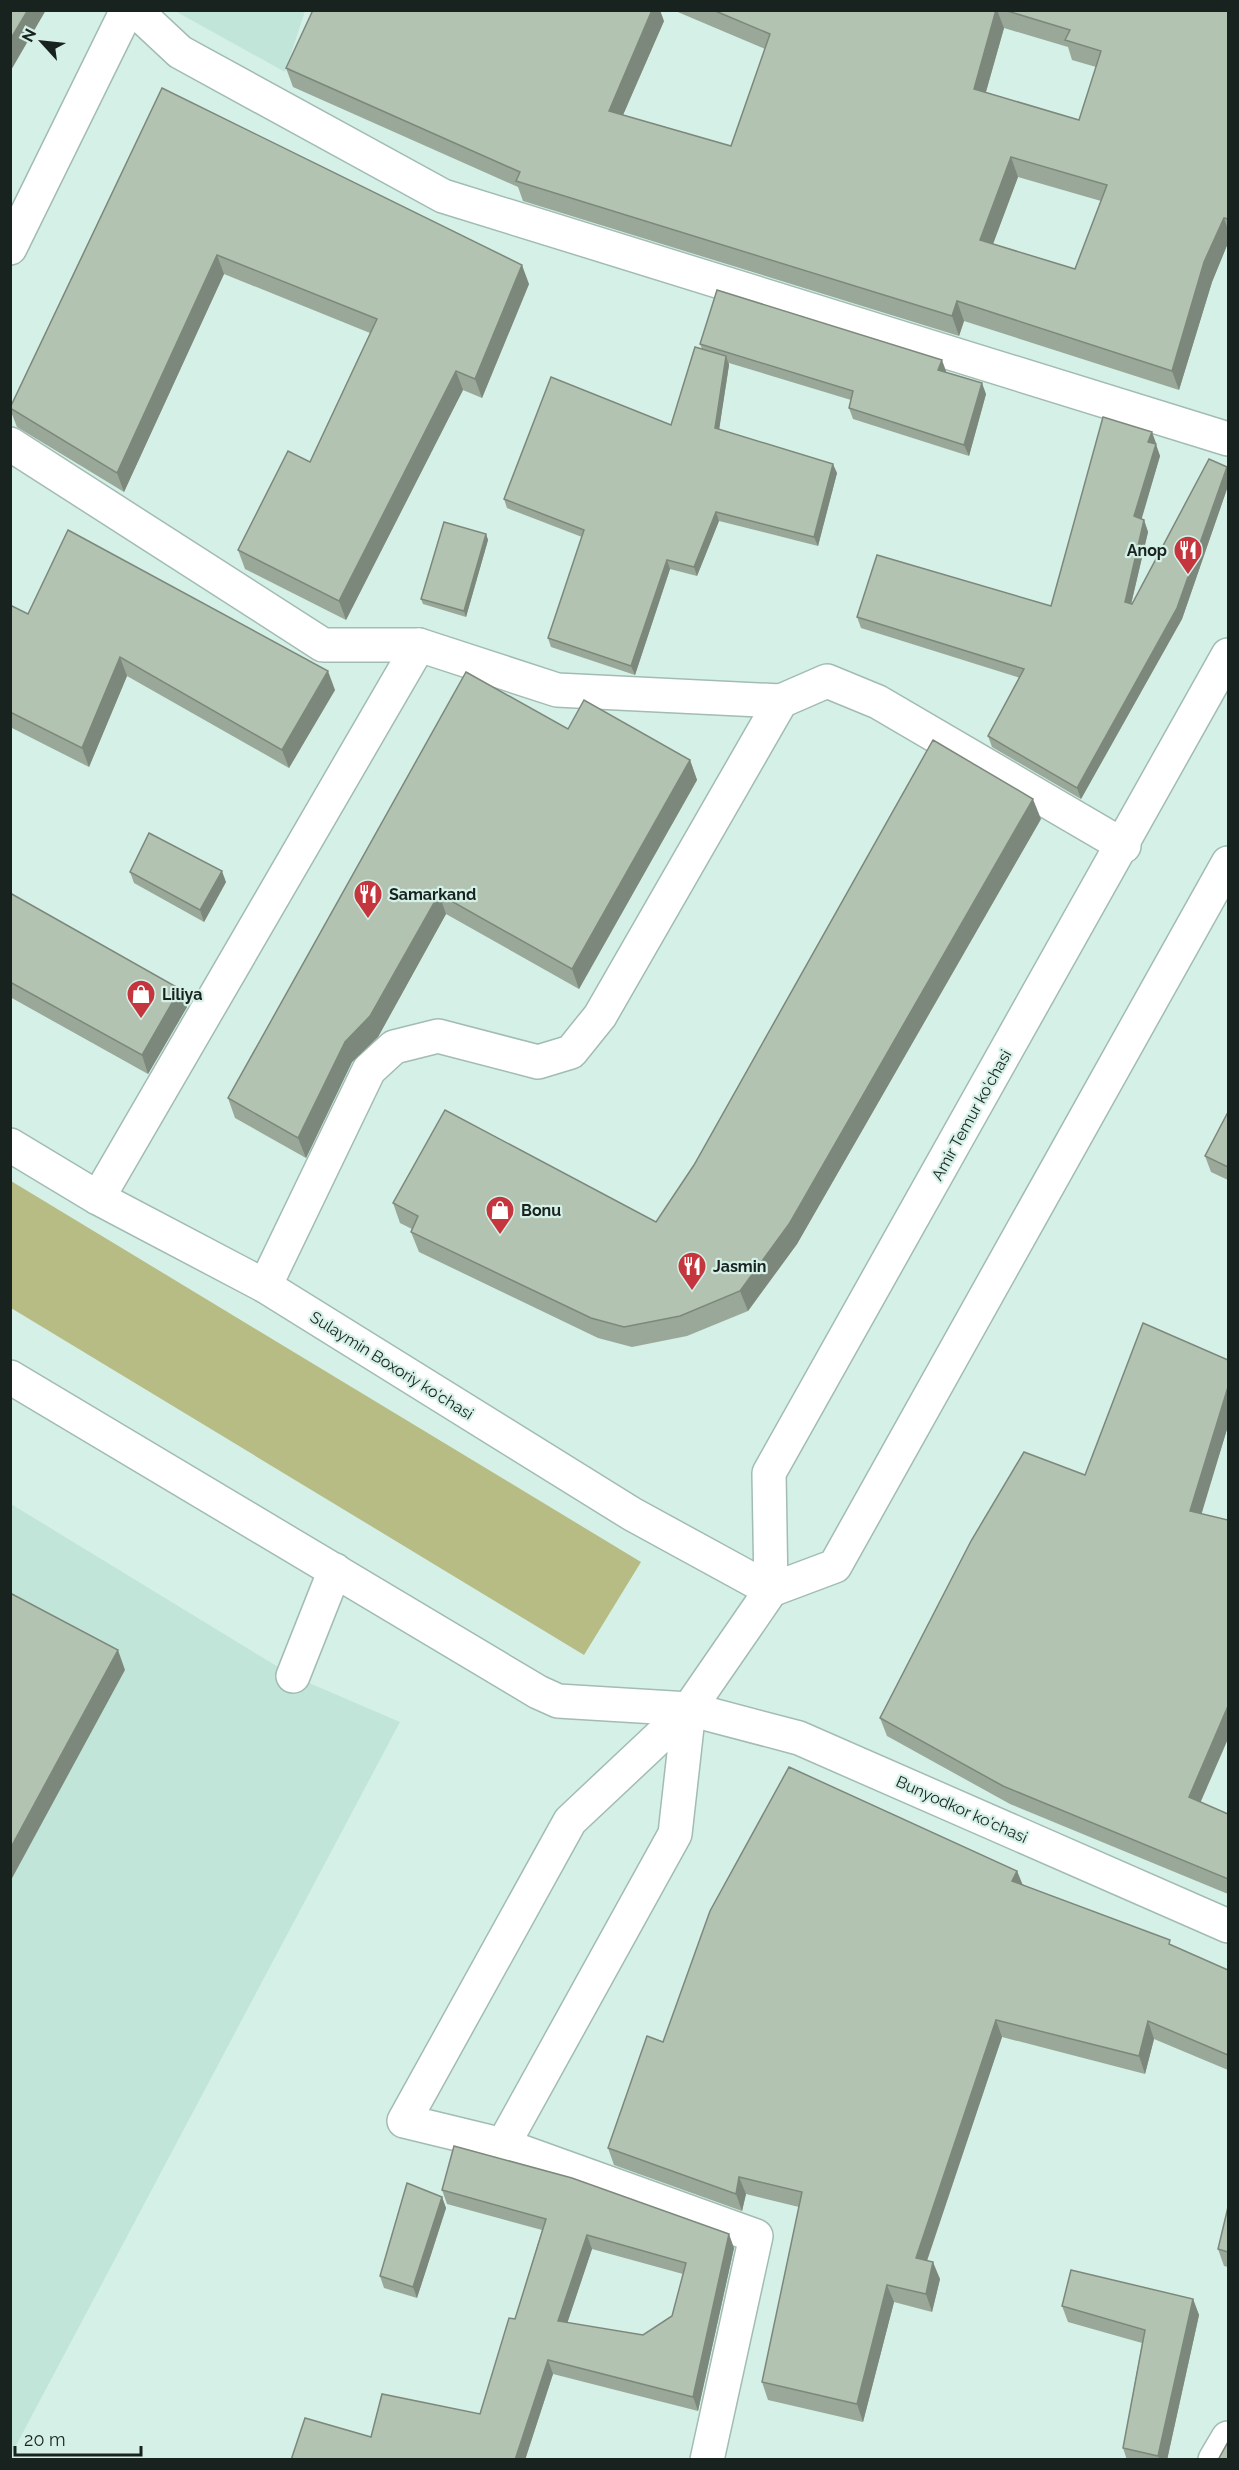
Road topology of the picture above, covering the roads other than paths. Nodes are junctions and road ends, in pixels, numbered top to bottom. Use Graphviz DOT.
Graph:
graph roads {
  1 [pos="127,10"];
  2 [pos="135,10"];
  3 [pos="10,248"];
  4 [pos="1228,439"];
  5 [pos="10,444"];
  6 [pos="419,645"];
  7 [pos="1228,655"];
  8 [pos="781,701"];
  9 [pos="1124,846"];
  10 [pos="1228,863"];
  11 [pos="10,1145"];
  12 [pos="98,1198"];
  13 [pos="265,1286"];
  14 [pos="10,1377"];
  15 [pos="334,1570"];
  16 [pos="771,1590"];
  17 [pos="293,1676"];
  18 [pos="689,1709"];
  19 [pos="1228,1926"];
  20 [pos="503,2145"];
  21 [pos="1228,2438"];
  22 [pos="707,2460"];
  23 [pos="1215,2460"];
  1 -- 3 [label="main road"];
  2 -- 4 [label="main road"];
  5 -- 6 [label="main road"];
  6 -- 8 [label="main road"];
  6 -- 12 [label="main road"];
  7 -- 9 [label="main road, Amir Temur ko'chasi"];
  8 -- 9 [label="main road"];
  8 -- 13 [label="main road"];
  9 -- 16 [label="main road, Amir Temur ko'chasi"];
  10 -- 16 [label="main road"];
  11 -- 12 [label="main road, Sulaymin Boxoriy ko'chasi"];
  12 -- 13 [label="main road, Sulaymin Boxoriy ko'chasi"];
  13 -- 16 [label="main road, Sulaymin Boxoriy ko'chasi"];
  14 -- 15 [label="main road"];
  15 -- 17 [label="main road"];
  15 -- 18 [label="main road"];
  16 -- 18 [label="main road"];
  18 -- 19 [label="main road, Bunyodkor ko'chasi"];
  18 -- 20 [label="main road"];
  18 -- 20 [label="main road"];
  20 -- 22 [label="main road"];
  21 -- 23 [label="main road"];
}
